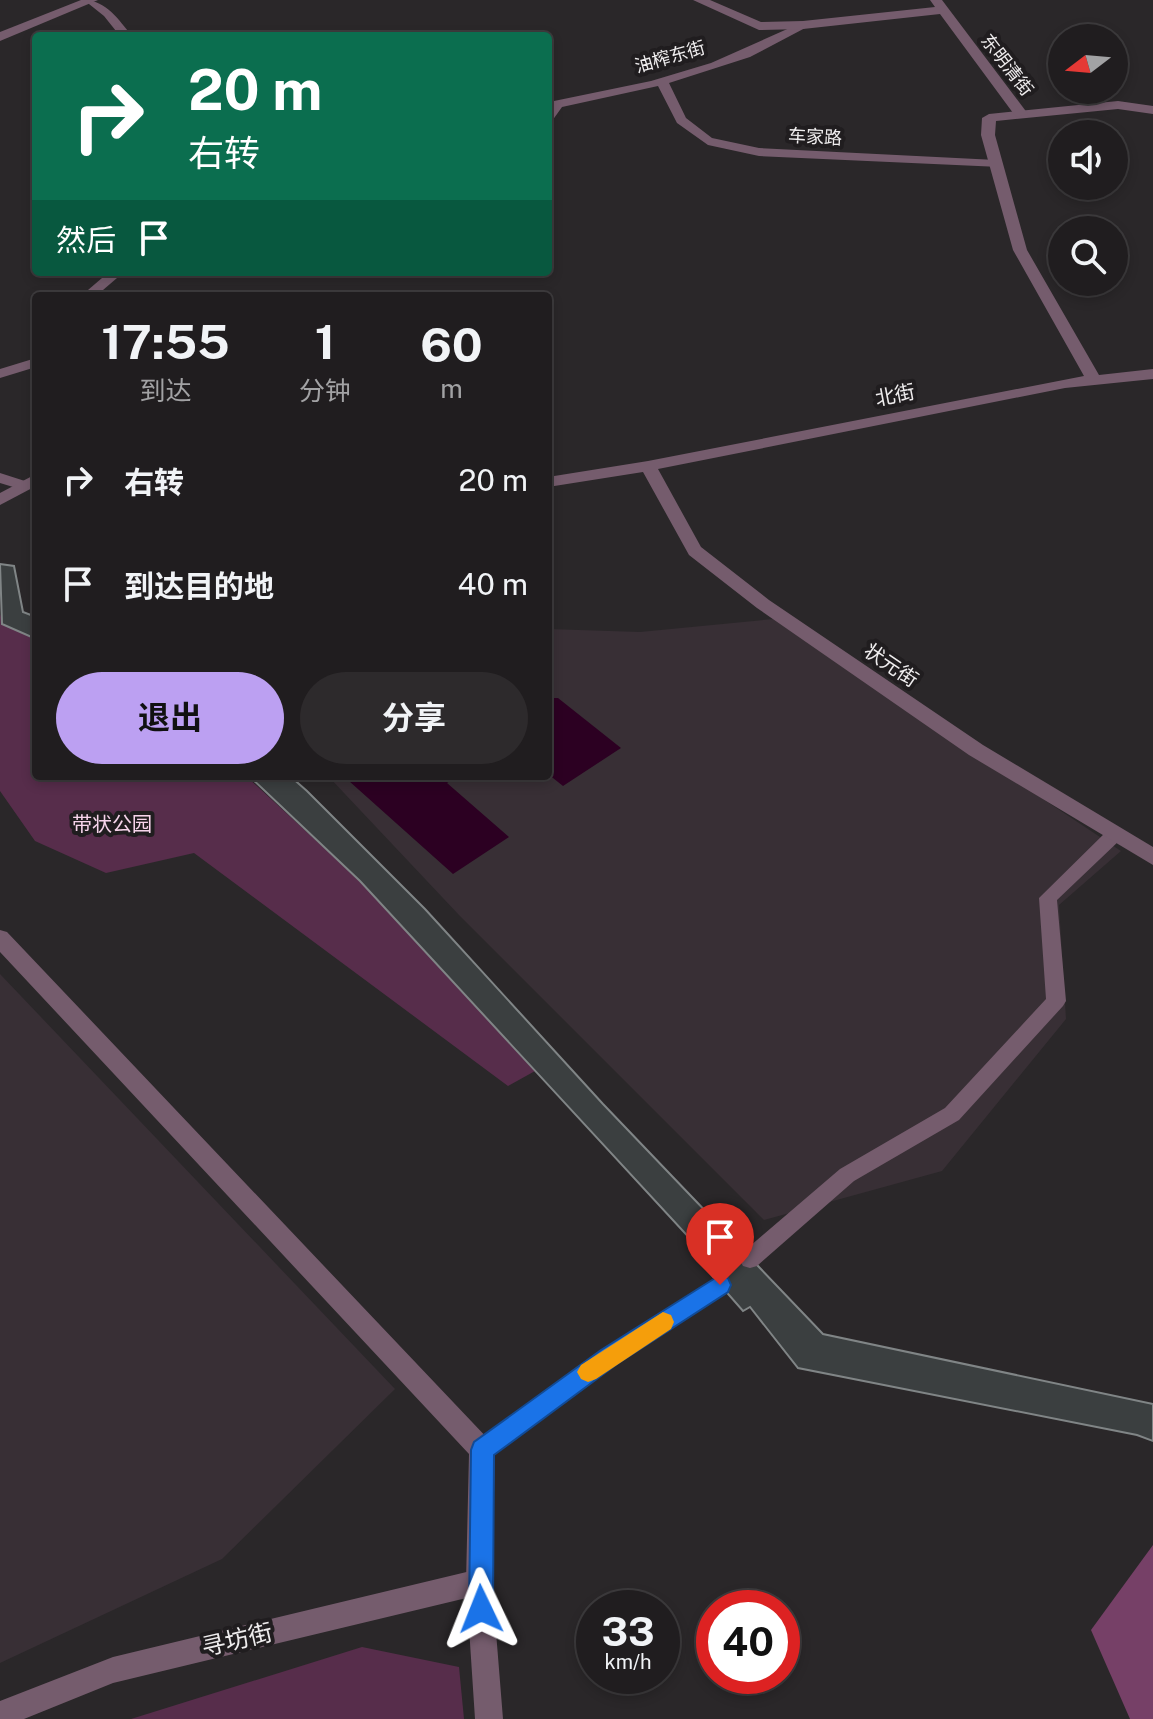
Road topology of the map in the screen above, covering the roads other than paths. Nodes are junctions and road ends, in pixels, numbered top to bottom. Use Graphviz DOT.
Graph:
graph roads {
  1 [pos="699,0"];
  2 [pos="90,1"];
  3 [pos="938,5"];
  4 [pos="803,25"];
  5 [pos="123,32"];
  6 [pos="0,37"];
  7 [pos="663,83"];
  8 [pos="553,104"];
  9 [pos="1153,110"];
  10 [pos="1021,114"];
  11 [pos="996,164"];
  12 [pos="112,276"];
  13 [pos="93,292"];
  14 [pos="32,363"];
  15 [pos="0,374"];
  16 [pos="1153,374"];
  17 [pos="1094,380"];
  18 [pos="648,466"];
  19 [pos="0,478"];
  20 [pos="31,481"];
  21 [pos="552,481"];
  22 [pos="0,500"];
  23 [pos="1115,834"];
  24 [pos="1153,857"];
  25 [pos="0,938"];
  26 [pos="750,1259"];
  27 [pos="720,1285"];
  28 [pos="482,1450"];
  29 [pos="479,1582"];
  30 [pos="0,1715"];
  31 [pos="489,1719"];
  1 -- 4 [label="street"];
  2 -- 5 [label="lane"];
  2 -- 6 [label="street"];
  3 -- 4 [label="street"];
  3 -- 10 [label="street, 东明清街"];
  4 -- 7 [label="lane, 油榨东街"];
  7 -- 8 [label="lane, 油榨东街"];
  7 -- 11 [label="lane, 车家路"];
  9 -- 10 [label="street"];
  10 -- 11 [label="street"];
  11 -- 17 [label="street"];
  12 -- 13 [label="lane"];
  14 -- 15 [label="lane"];
  16 -- 17 [label="street, 北街"];
  17 -- 18 [label="street, 北街"];
  18 -- 21 [label="street, 北街"];
  18 -- 23 [label="street, 状元街"];
  19 -- 20 [label="lane"];
  20 -- 22 [label="street"];
  23 -- 24 [label="street, 状元街"];
  23 -- 26 [label="lane"];
  25 -- 28 [label="street"];
  27 -- 28 [label="lane"];
  28 -- 29 [label="street"];
  29 -- 30 [label="street, 寻坊街"];
  29 -- 31 [label="street"];
}
